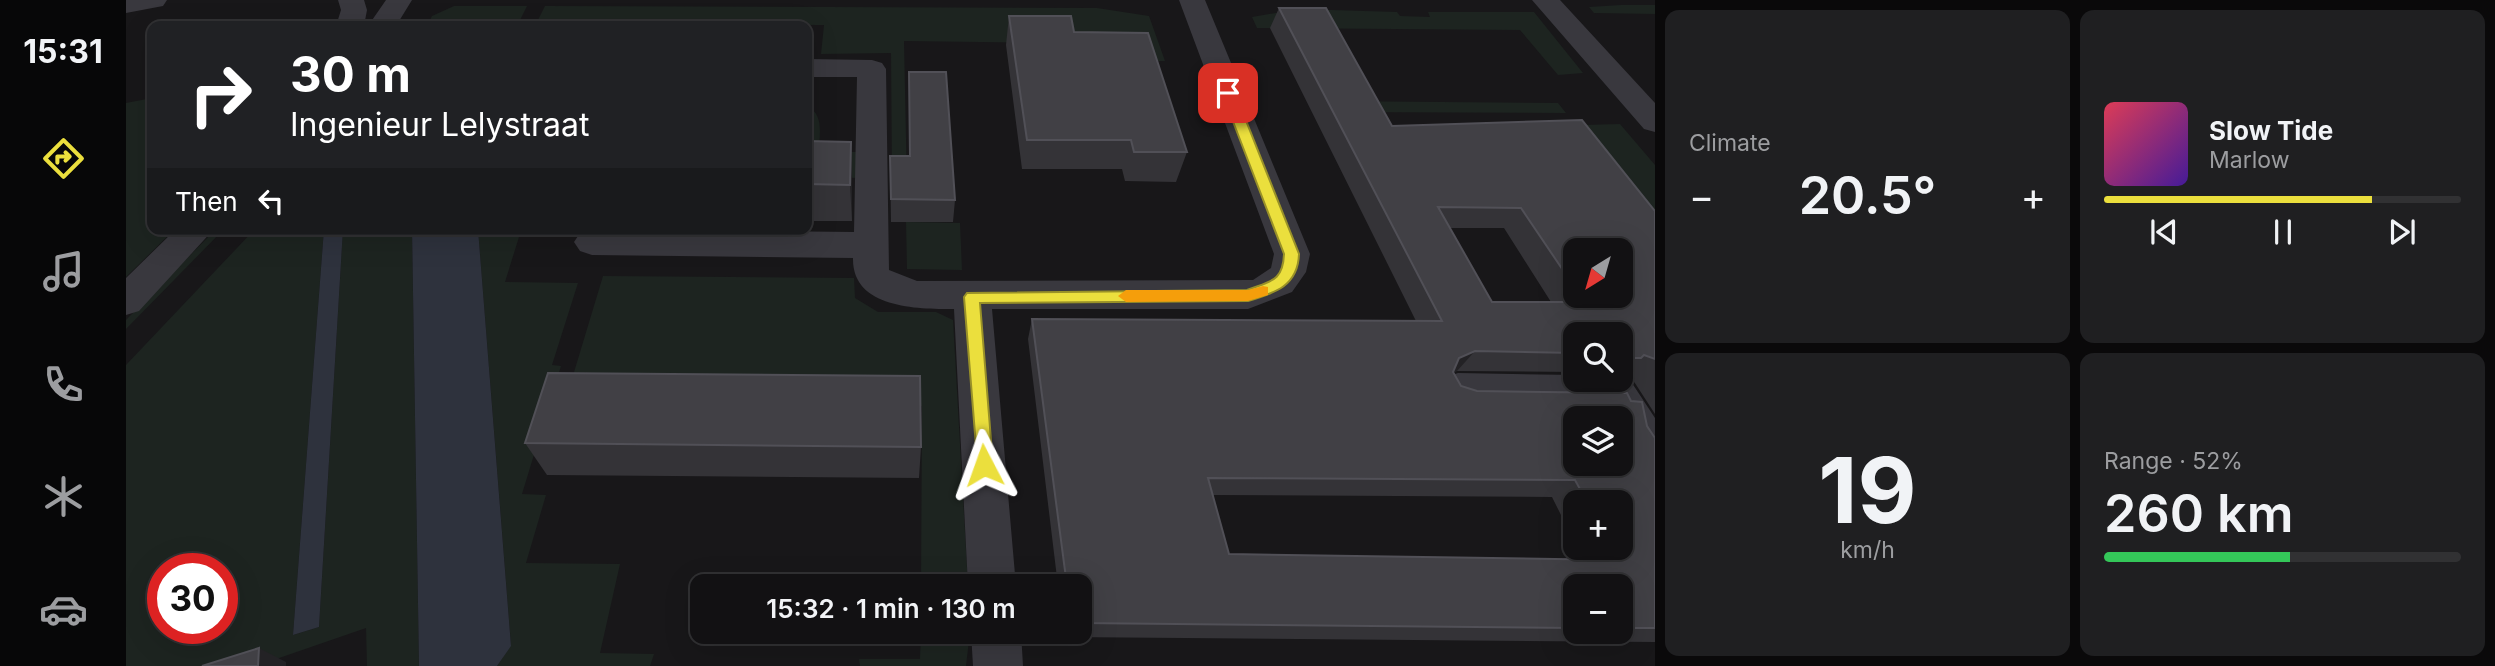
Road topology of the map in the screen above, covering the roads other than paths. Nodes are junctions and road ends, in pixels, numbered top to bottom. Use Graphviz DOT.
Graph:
graph roads {
  1 [pos="154,0"];
  2 [pos="351,0"];
  3 [pos="399,0"];
  4 [pos="1192,0"];
  5 [pos="1545,0"];
  6 [pos="126,5"];
  7 [pos="351,21"];
  8 [pos="385,21"];
  9 [pos="812,68"];
  10 [pos="1655,122"];
  11 [pos="191,235"];
  12 [pos="592,242"];
  13 [pos="870,246"];
  14 [pos="972,297"];
  15 [pos="126,301"];
  16 [pos="1458,390"];
  17 [pos="1655,454"];
  18 [pos="991,574"];
  19 [pos="997,644"];
  20 [pos="998,666"];
  1 -- 6 [label="street"];
  2 -- 7 [label="street"];
  3 -- 8 [label="street"];
  4 -- 14 [label="street"];
  5 -- 10 [label="street"];
  9 -- 13 [label="street"];
  11 -- 15 [label="street"];
  12 -- 13 [label="street"];
  13 -- 14 [label="street"];
  14 -- 18 [label="street"];
  16 -- 17 [label="street"];
  19 -- 20 [label="street"];
}
